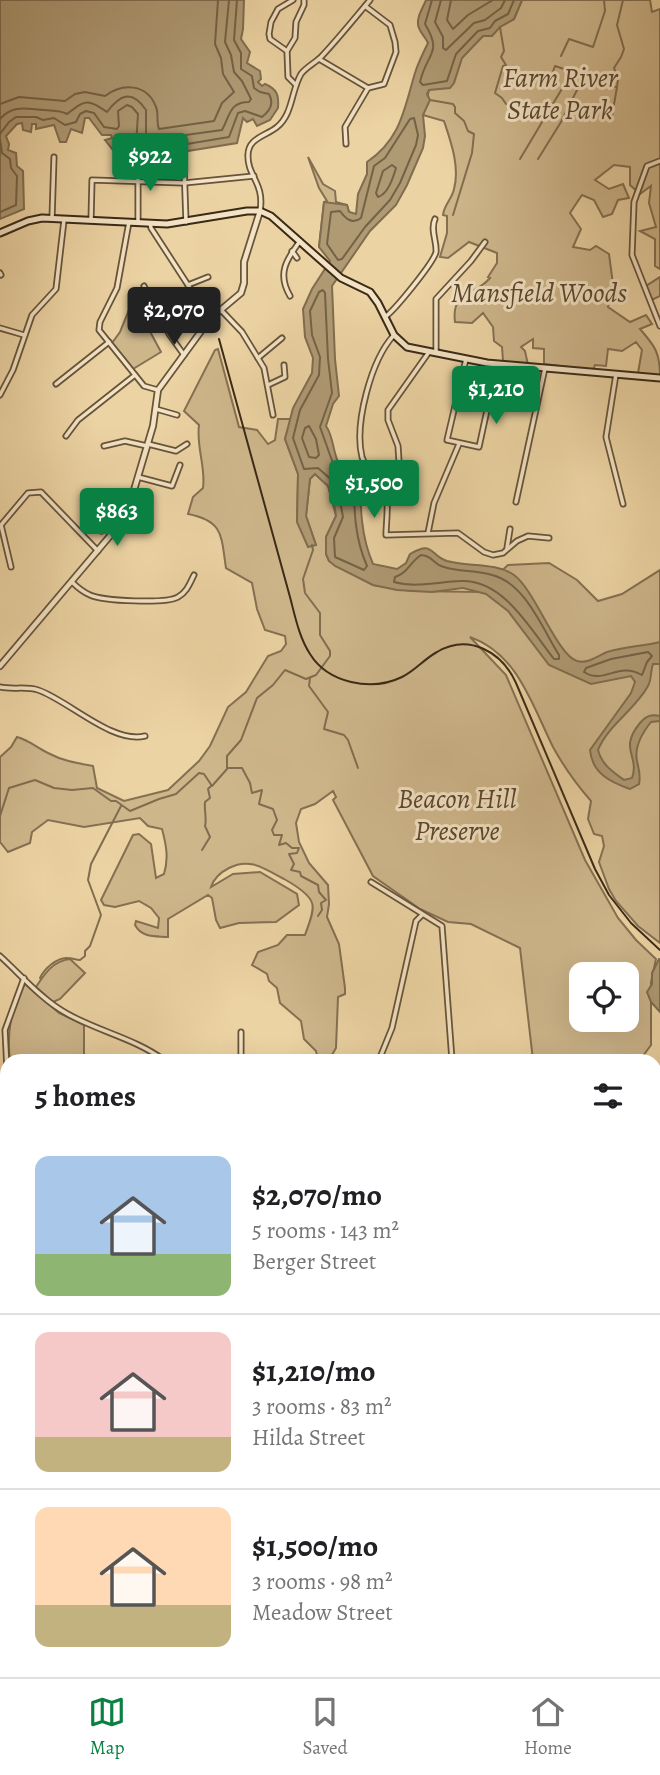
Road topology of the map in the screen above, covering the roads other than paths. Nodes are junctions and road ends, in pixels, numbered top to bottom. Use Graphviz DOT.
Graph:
graph roads {
  1 [pos="293,0"];
  2 [pos="304,0"];
  3 [pos="370,0"];
  4 [pos="365,6"];
  5 [pos="288,51"];
  6 [pos="320,59"];
  7 [pos="296,85"];
  8 [pos="368,89"];
  9 [pos="346,144"];
  10 [pos="54,158"];
  11 [pos="660,161"];
  12 [pos="138,163"];
  13 [pos="184,164"];
  14 [pos="254,176"];
  15 [pos="138,181"];
  16 [pos="184,183"];
  17 [pos="260,211"];
  18 [pos="52,218"];
  19 [pos="64,218"];
  20 [pos="435,219"];
  21 [pos="91,220"];
  22 [pos="129,222"];
  23 [pos="186,222"];
  24 [pos="138,223"];
  25 [pos="150,223"];
  26 [pos="0,233"];
  27 [pos="300,241"];
  28 [pos="485,242"];
  29 [pos="292,251"];
  30 [pos="298,258"];
  31 [pos="208,277"];
  32 [pos="188,285"];
  33 [pos="144,286"];
  34 [pos="191,290"];
  35 [pos="290,296"];
  36 [pos="156,309"];
  37 [pos="221,310"];
  38 [pos="385,317"];
  39 [pos="210,319"];
  40 [pos="660,326"];
  41 [pos="0,328"];
  42 [pos="24,335"];
  43 [pos="394,335"];
  44 [pos="282,338"];
  45 [pos="109,342"];
  46 [pos="432,353"];
  47 [pos="184,355"];
  48 [pos="258,358"];
  49 [pos="466,359"];
  50 [pos="497,364"];
  51 [pos="284,365"];
  52 [pos="545,368"];
  53 [pos="616,374"];
  54 [pos="135,375"];
  55 [pos="660,378"];
  56 [pos="56,384"];
  57 [pos="268,385"];
  58 [pos="158,390"];
  59 [pos="0,395"];
  60 [pos="156,409"];
  61 [pos="177,415"];
  62 [pos="273,415"];
  63 [pos="66,436"];
  64 [pos="187,444"];
  65 [pos="459,444"];
  66 [pos="148,445"];
  67 [pos="104,446"];
  68 [pos="180,465"];
  69 [pos="138,477"];
  70 [pos="387,498"];
  71 [pos="516,502"];
  72 [pos="623,504"];
  73 [pos="510,529"];
  74 [pos="428,533"];
  75 [pos="549,538"];
  76 [pos="507,549"];
  77 [pos="98,551"];
  78 [pos="11,566"];
  79 [pos="194,575"];
  80 [pos="72,582"];
  81 [pos="0,666"];
  82 [pos="0,687"];
  83 [pos="145,736"];
  84 [pos="371,882"];
  85 [pos="422,915"];
  86 [pos="0,956"];
  87 [pos="24,978"];
  88 [pos="241,1032"];
  89 [pos="6,1054"];
  90 [pos="154,1054"];
  91 [pos="241,1054"];
  92 [pos="381,1054"];
  93 [pos="452,1054"];
  1 -- 5 [label="street"];
  2 -- 5 [label="street"];
  3 -- 4 [label="street"];
  4 -- 6 [label="street"];
  4 -- 8 [label="street"];
  5 -- 7 [label="street"];
  6 -- 7 [label="street"];
  6 -- 8 [label="street"];
  7 -- 14 [label="street"];
  8 -- 9 [label="street"];
  10 -- 18 [label="street"];
  11 -- 40 [label="street"];
  12 -- 15 [label="street"];
  13 -- 16 [label="street"];
  14 -- 16 [label="street"];
  14 -- 17 [label="street"];
  15 -- 16 [label="street"];
  15 -- 21 [label="street"];
  15 -- 24 [label="street"];
  16 -- 23 [label="street"];
  17 -- 23 [label="main road"];
  17 -- 27 [label="main road"];
  17 -- 37 [label="street"];
  18 -- 19 [label="main road"];
  18 -- 26 [label="main road"];
  19 -- 21 [label="main road"];
  19 -- 42 [label="street"];
  20 -- 38 [label="street"];
  21 -- 22 [label="main road"];
  22 -- 24 [label="main road"];
  22 -- 45 [label="street"];
  23 -- 25 [label="main road"];
  24 -- 25 [label="main road"];
  25 -- 32 [label="street"];
  27 -- 29 [label="street"];
  27 -- 38 [label="main road"];
  28 -- 46 [label="street"];
  29 -- 30 [label="street"];
  29 -- 35 [label="street"];
  31 -- 32 [label="street"];
  32 -- 34 [label="street"];
  33 -- 36 [label="street"];
  34 -- 36 [label="street"];
  34 -- 39 [label="street"];
  36 -- 47 [label="street"];
  37 -- 39 [label="street"];
  37 -- 48 [label="street"];
  38 -- 43 [label="main road"];
  39 -- 47 [label="street"];
  41 -- 42 [label="street"];
  42 -- 59 [label="street"];
  43 -- 46 [label="main road"];
  43 -- 70 [label="street"];
  44 -- 48 [label="street"];
  45 -- 54 [label="street"];
  45 -- 56 [label="street"];
  46 -- 49 [label="main road"];
  46 -- 70 [label="street"];
  47 -- 58 [label="street"];
  48 -- 57 [label="street"];
  49 -- 50 [label="main road"];
  49 -- 65 [label="street"];
  50 -- 52 [label="main road"];
  50 -- 65 [label="street"];
  51 -- 57 [label="street"];
  52 -- 53 [label="main road"];
  52 -- 71 [label="street"];
  53 -- 55 [label="main road"];
  53 -- 72 [label="street"];
  54 -- 58 [label="street"];
  54 -- 63 [label="street"];
  57 -- 62 [label="street"];
  58 -- 60 [label="street"];
  60 -- 61 [label="street"];
  60 -- 66 [label="street"];
  64 -- 66 [label="street"];
  65 -- 74 [label="street"];
  66 -- 67 [label="street"];
  66 -- 69 [label="street"];
  68 -- 69 [label="street"];
  69 -- 77 [label="street"];
  70 -- 74 [label="street"];
  73 -- 76 [label="street"];
  74 -- 76 [label="street"];
  75 -- 76 [label="street"];
  77 -- 78 [label="street"];
  77 -- 80 [label="street"];
  79 -- 80 [label="street"];
  80 -- 81 [label="street"];
  82 -- 83 [label="street"];
  84 -- 85 [label="street"];
  85 -- 92 [label="street"];
  85 -- 93 [label="street"];
  86 -- 87 [label="street"];
  87 -- 89 [label="street"];
  87 -- 90 [label="street"];
  88 -- 91 [label="street"];
}
